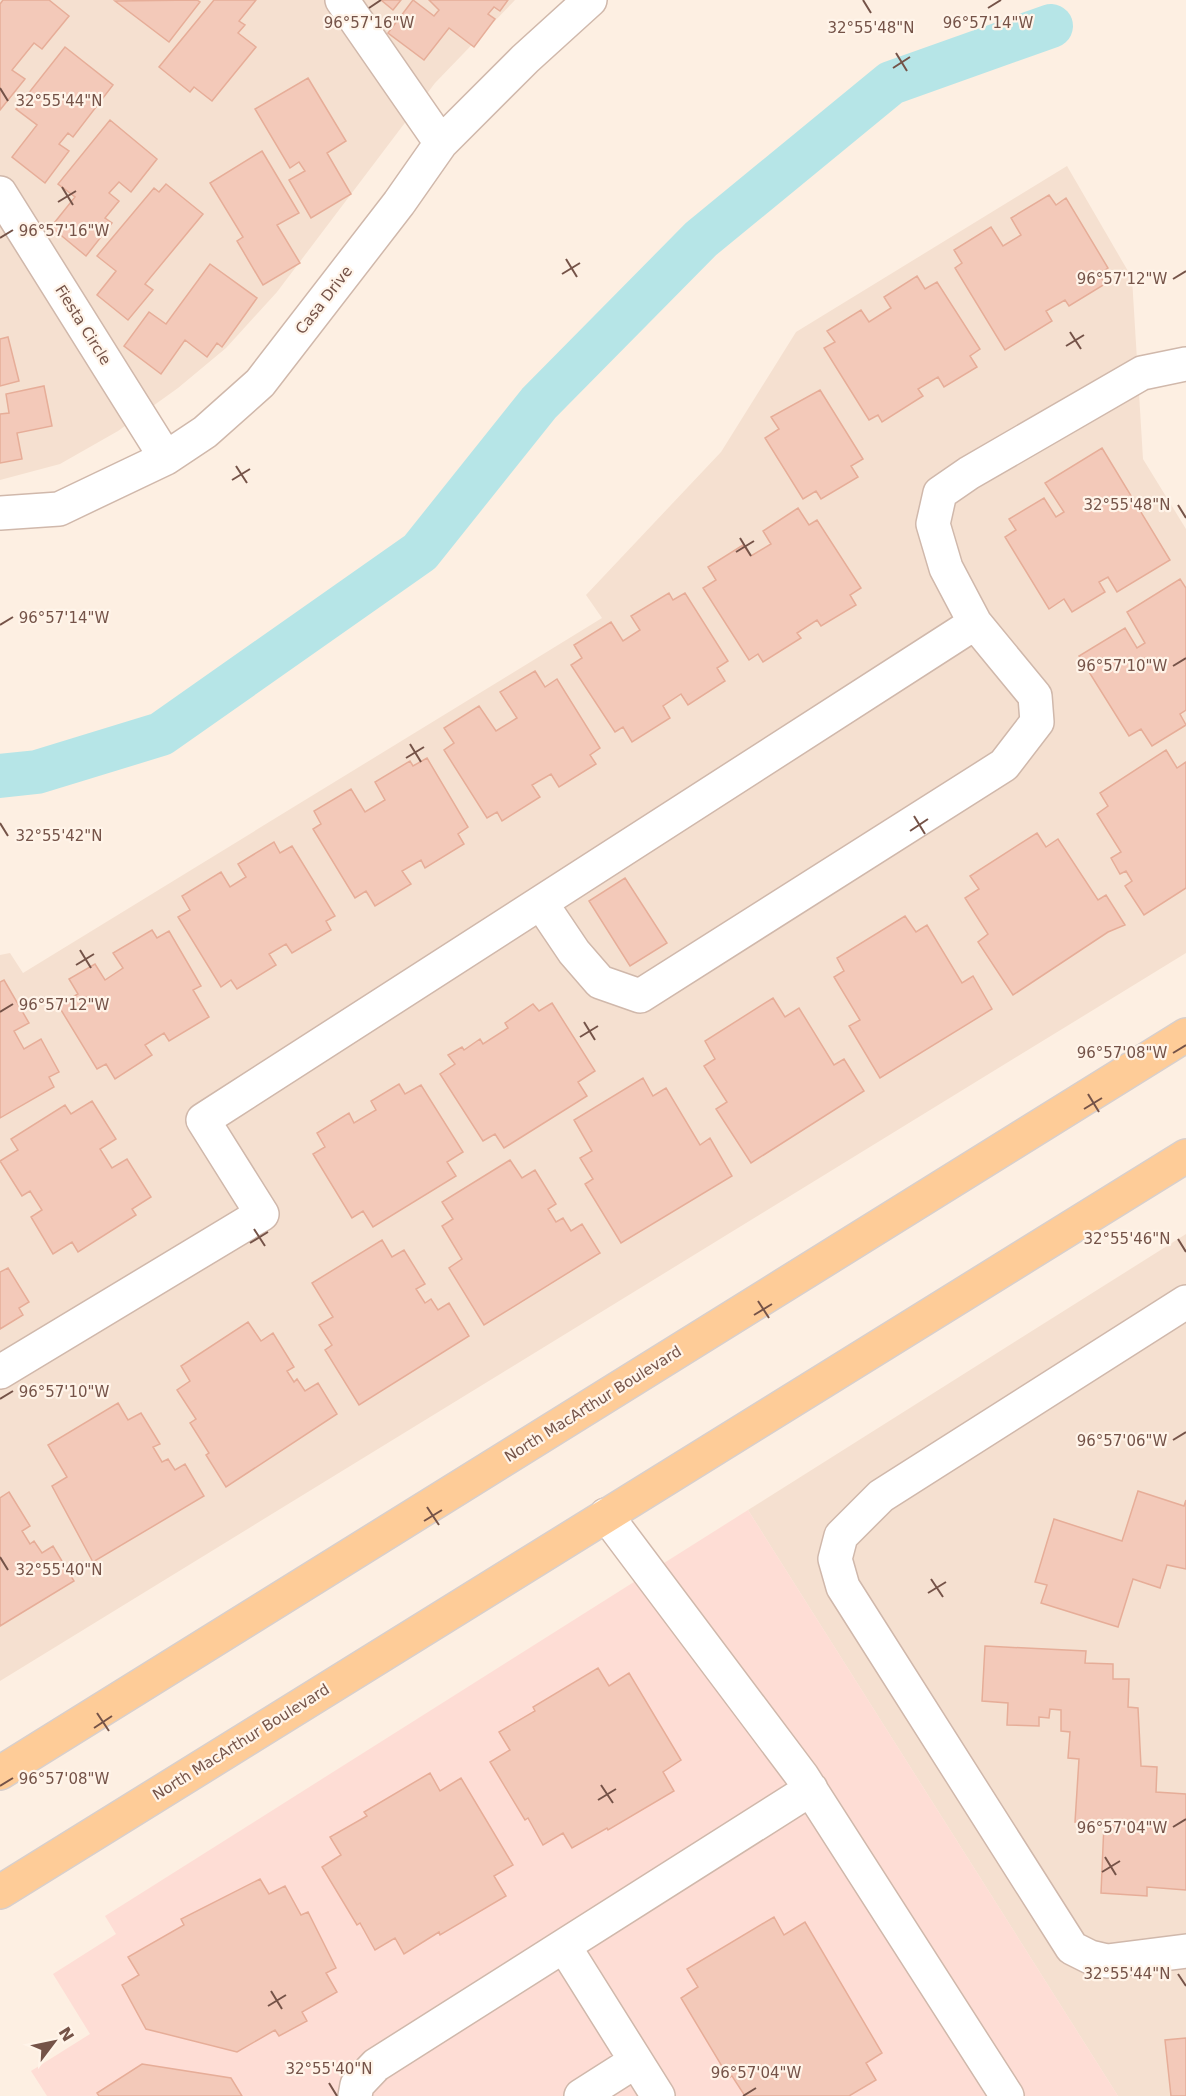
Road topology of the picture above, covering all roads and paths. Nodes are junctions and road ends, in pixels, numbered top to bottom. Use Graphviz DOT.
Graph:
graph roads {
  1 [pos="342,0"];
  2 [pos="590,0"];
  3 [pos="441,143"];
  4 [pos="0,193"];
  5 [pos="1186,364"];
  6 [pos="166,458"];
  7 [pos="0,513"];
  8 [pos="975,623"];
  9 [pos="541,903"];
  10 [pos="1186,1035"];
  11 [pos="1186,1156"];
  12 [pos="1186,1302"];
  13 [pos="0,1372"];
  14 [pos="606,1515"];
  15 [pos="2,1771"];
  16 [pos="811,1789"];
  17 [pos="35,1869"];
  18 [pos="0,1892"];
  19 [pos="0,1908"];
  20 [pos="564,1946"];
  21 [pos="1186,1951"];
  22 [pos="636,2061"];
  23 [pos="355,2096"];
  24 [pos="580,2096"];
  25 [pos="658,2096"];
  26 [pos="1007,2096"];
  1 -- 3 [label="street"];
  2 -- 3 [label="street, Casa Drive"];
  3 -- 6 [label="street, Casa Drive"];
  4 -- 6 [label="street, Fiesta Circle"];
  5 -- 8 [label="street"];
  6 -- 7 [label="street, Casa Drive"];
  8 -- 9 [label="street"];
  8 -- 9 [label="street"];
  9 -- 13 [label="street"];
  10 -- 15 [label="main road, North MacArthur Boulevard"];
  11 -- 14 [label="main road, North MacArthur Boulevard"];
  12 -- 21 [label="street"];
  14 -- 16 [label="street"];
  14 -- 17 [label="main road, North MacArthur Boulevard"];
  16 -- 20 [label="street"];
  16 -- 26 [label="street"];
  17 -- 18 [label="main road, North MacArthur Boulevard"];
  17 -- 19 [label="main road"];
  20 -- 22 [label="street"];
  20 -- 23 [label="street"];
  22 -- 24 [label="street"];
  22 -- 25 [label="street"];
}
